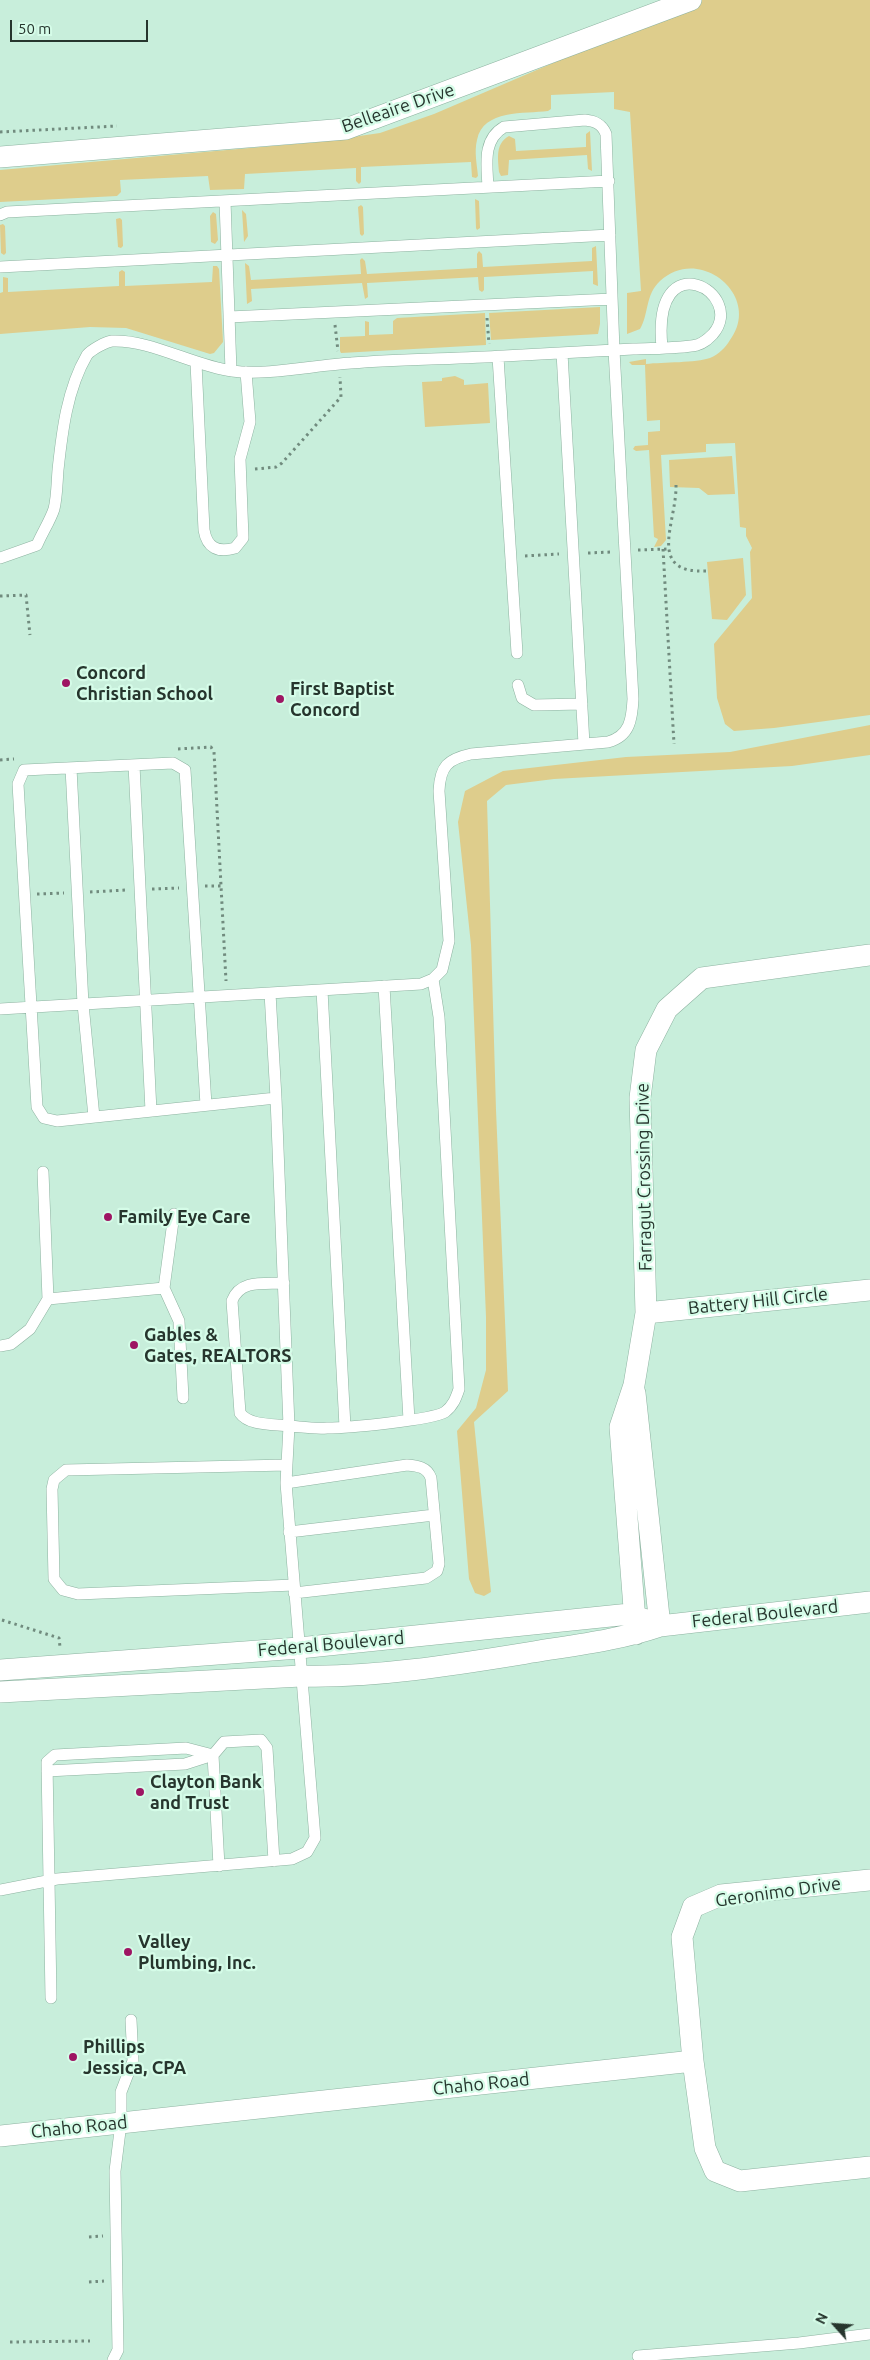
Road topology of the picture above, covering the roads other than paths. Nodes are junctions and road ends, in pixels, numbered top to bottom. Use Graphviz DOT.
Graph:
graph roads {
  1 [pos="691,0"];
  2 [pos="0,157"];
  3 [pos="609,181"];
  4 [pos="488,187"];
  5 [pos="225,201"];
  6 [pos="0,215"];
  7 [pos="610,235"];
  8 [pos="227,255"];
  9 [pos="0,267"];
  10 [pos="612,299"];
  11 [pos="229,317"];
  12 [pos="662,347"];
  13 [pos="614,350"];
  14 [pos="562,353"];
  15 [pos="498,357"];
  16 [pos="196,363"];
  17 [pos="231,371"];
  18 [pos="246,372"];
  19 [pos="0,558"];
  20 [pos="517,653"];
  21 [pos="518,685"];
  22 [pos="582,704"];
  23 [pos="584,744"];
  24 [pos="134,765"];
  25 [pos="71,768"];
  26 [pos="870,955"];
  27 [pos="433,979"];
  28 [pos="384,986"];
  29 [pos="322,990"];
  30 [pos="270,993"];
  31 [pos="201,997"];
  32 [pos="144,1000"];
  33 [pos="83,1004"];
  34 [pos="31,1007"];
  35 [pos="0,1009"];
  36 [pos="276,1098"];
  37 [pos="206,1105"];
  38 [pos="151,1111"];
  39 [pos="94,1117"];
  40 [pos="43,1172"];
  41 [pos="174,1214"];
  42 [pos="284,1283"];
  43 [pos="164,1288"];
  44 [pos="870,1290"];
  45 [pos="48,1299"];
  46 [pos="646,1313"];
  47 [pos="0,1346"];
  48 [pos="634,1385"];
  49 [pos="183,1398"];
  50 [pos="409,1420"];
  51 [pos="289,1426"];
  52 [pos="345,1427"];
  53 [pos="287,1465"];
  54 [pos="286,1483"];
  55 [pos="434,1515"];
  56 [pos="290,1532"];
  57 [pos="650,1536"];
  58 [pos="628,1538"];
  59 [pos="294,1589"];
  60 [pos="870,1602"];
  61 [pos="635,1625"];
  62 [pos="660,1626"];
  63 [pos="299,1648"];
  64 [pos="0,1670"];
  65 [pos="301,1676"];
  66 [pos="0,1692"];
  67 [pos="213,1755"];
  68 [pos="274,1861"];
  69 [pos="219,1866"];
  70 [pos="870,1880"];
  71 [pos="48,1881"];
  72 [pos="0,1890"];
  73 [pos="51,1998"];
  74 [pos="131,2020"];
  75 [pos="693,2061"];
  76 [pos="121,2123"];
  77 [pos="0,2136"];
  78 [pos="870,2167"];
  79 [pos="870,2334"];
  80 [pos="638,2356"];
  81 [pos="114,2360"];
  1 -- 2 [label="street, Belleaire Drive"];
  3 -- 4 [label="lane"];
  3 -- 4 [label="lane"];
  3 -- 7 [label="lane"];
  4 -- 5 [label="lane"];
  5 -- 6 [label="lane"];
  5 -- 8 [label="lane"];
  7 -- 8 [label="lane"];
  7 -- 10 [label="lane"];
  8 -- 9 [label="lane"];
  8 -- 11 [label="lane"];
  10 -- 11 [label="lane"];
  10 -- 13 [label="lane"];
  11 -- 17 [label="lane"];
  12 -- 12 [label="lane"];
  12 -- 13 [label="lane"];
  13 -- 14 [label="lane"];
  13 -- 23 [label="lane"];
  14 -- 15 [label="lane"];
  14 -- 22 [label="lane"];
  15 -- 18 [label="lane"];
  15 -- 20 [label="lane"];
  16 -- 17 [label="lane"];
  16 -- 18 [label="lane"];
  16 -- 19 [label="lane"];
  17 -- 18 [label="lane"];
  21 -- 22 [label="lane"];
  22 -- 23 [label="lane"];
  23 -- 27 [label="lane"];
  24 -- 25 [label="lane"];
  24 -- 31 [label="lane"];
  24 -- 32 [label="lane"];
  25 -- 33 [label="lane"];
  25 -- 34 [label="lane"];
  26 -- 46 [label="street, Farragut Crossing Drive"];
  27 -- 28 [label="lane"];
  27 -- 50 [label="lane"];
  28 -- 29 [label="lane"];
  28 -- 50 [label="lane"];
  29 -- 30 [label="lane"];
  29 -- 52 [label="lane"];
  30 -- 31 [label="lane"];
  30 -- 36 [label="lane"];
  31 -- 32 [label="lane"];
  31 -- 37 [label="lane"];
  32 -- 33 [label="lane"];
  32 -- 38 [label="lane"];
  33 -- 34 [label="lane"];
  33 -- 39 [label="lane"];
  34 -- 35 [label="lane"];
  34 -- 39 [label="lane"];
  36 -- 37 [label="lane"];
  36 -- 42 [label="lane"];
  37 -- 38 [label="lane"];
  38 -- 39 [label="lane"];
  40 -- 45 [label="lane"];
  41 -- 43 [label="lane"];
  42 -- 51 [label="lane"];
  42 -- 51 [label="lane"];
  43 -- 45 [label="lane"];
  43 -- 49 [label="lane"];
  44 -- 46 [label="street, Battery Hill Circle"];
  45 -- 47 [label="lane"];
  46 -- 48 [label="street, Farragut Crossing Drive"];
  48 -- 57 [label="street, Farragut Crossing Drive"];
  48 -- 58 [label="street, Farragut Crossing Drive"];
  50 -- 52 [label="lane"];
  51 -- 52 [label="lane"];
  51 -- 53 [label="lane"];
  53 -- 54 [label="lane"];
  53 -- 59 [label="lane"];
  54 -- 55 [label="lane"];
  54 -- 56 [label="lane"];
  55 -- 56 [label="lane"];
  55 -- 59 [label="lane"];
  56 -- 59 [label="lane"];
  57 -- 58 [label="street"];
  57 -- 62 [label="street, Farragut Crossing Drive"];
  58 -- 61 [label="street, Farragut Crossing Drive"];
  59 -- 63 [label="lane"];
  60 -- 62 [label="street, Federal Boulevard"];
  61 -- 62 [label="street, Federal Boulevard"];
  61 -- 63 [label="street, Federal Boulevard"];
  61 -- 65 [label="street, Federal Boulevard"];
  63 -- 64 [label="street, Federal Boulevard"];
  63 -- 65 [label="lane"];
  65 -- 66 [label="street, Federal Boulevard"];
  65 -- 68 [label="lane"];
  67 -- 68 [label="lane"];
  67 -- 69 [label="lane"];
  67 -- 71 [label="lane"];
  68 -- 69 [label="lane"];
  69 -- 71 [label="lane"];
  70 -- 75 [label="street, Geronimo Drive"];
  71 -- 72 [label="lane"];
  71 -- 73 [label="lane"];
  74 -- 76 [label="lane"];
  75 -- 76 [label="street, Chaho Road"];
  75 -- 78 [label="street"];
  76 -- 77 [label="street, Chaho Road"];
  76 -- 81 [label="lane"];
  79 -- 80 [label="lane"];
}
